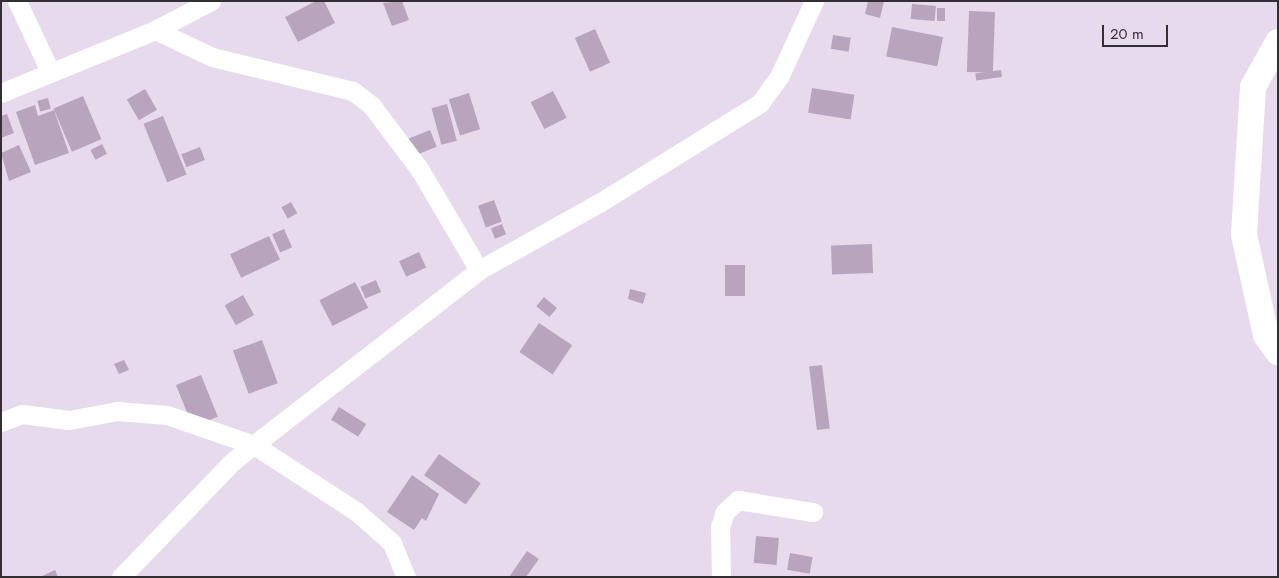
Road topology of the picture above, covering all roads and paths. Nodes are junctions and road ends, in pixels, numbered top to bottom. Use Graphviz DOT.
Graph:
graph roads {
  1 [pos="17,1"];
  2 [pos="211,1"];
  3 [pos="814,1"];
  4 [pos="155,30"];
  5 [pos="1278,42"];
  6 [pos="50,71"];
  7 [pos="1,92"];
  8 [pos="479,270"];
  9 [pos="1278,352"];
  10 [pos="1,422"];
  11 [pos="254,445"];
  12 [pos="814,512"];
  13 [pos="121,577"];
  14 [pos="406,577"];
  15 [pos="721,577"];
  1 -- 6 [label="street"];
  2 -- 4 [label="street"];
  3 -- 8 [label="street"];
  4 -- 6 [label="street"];
  4 -- 8 [label="street"];
  5 -- 9 [label="street"];
  6 -- 7 [label="street"];
  8 -- 11 [label="street"];
  10 -- 11 [label="street"];
  11 -- 13 [label="street"];
  11 -- 14 [label="street"];
  12 -- 15 [label="street"];
}
